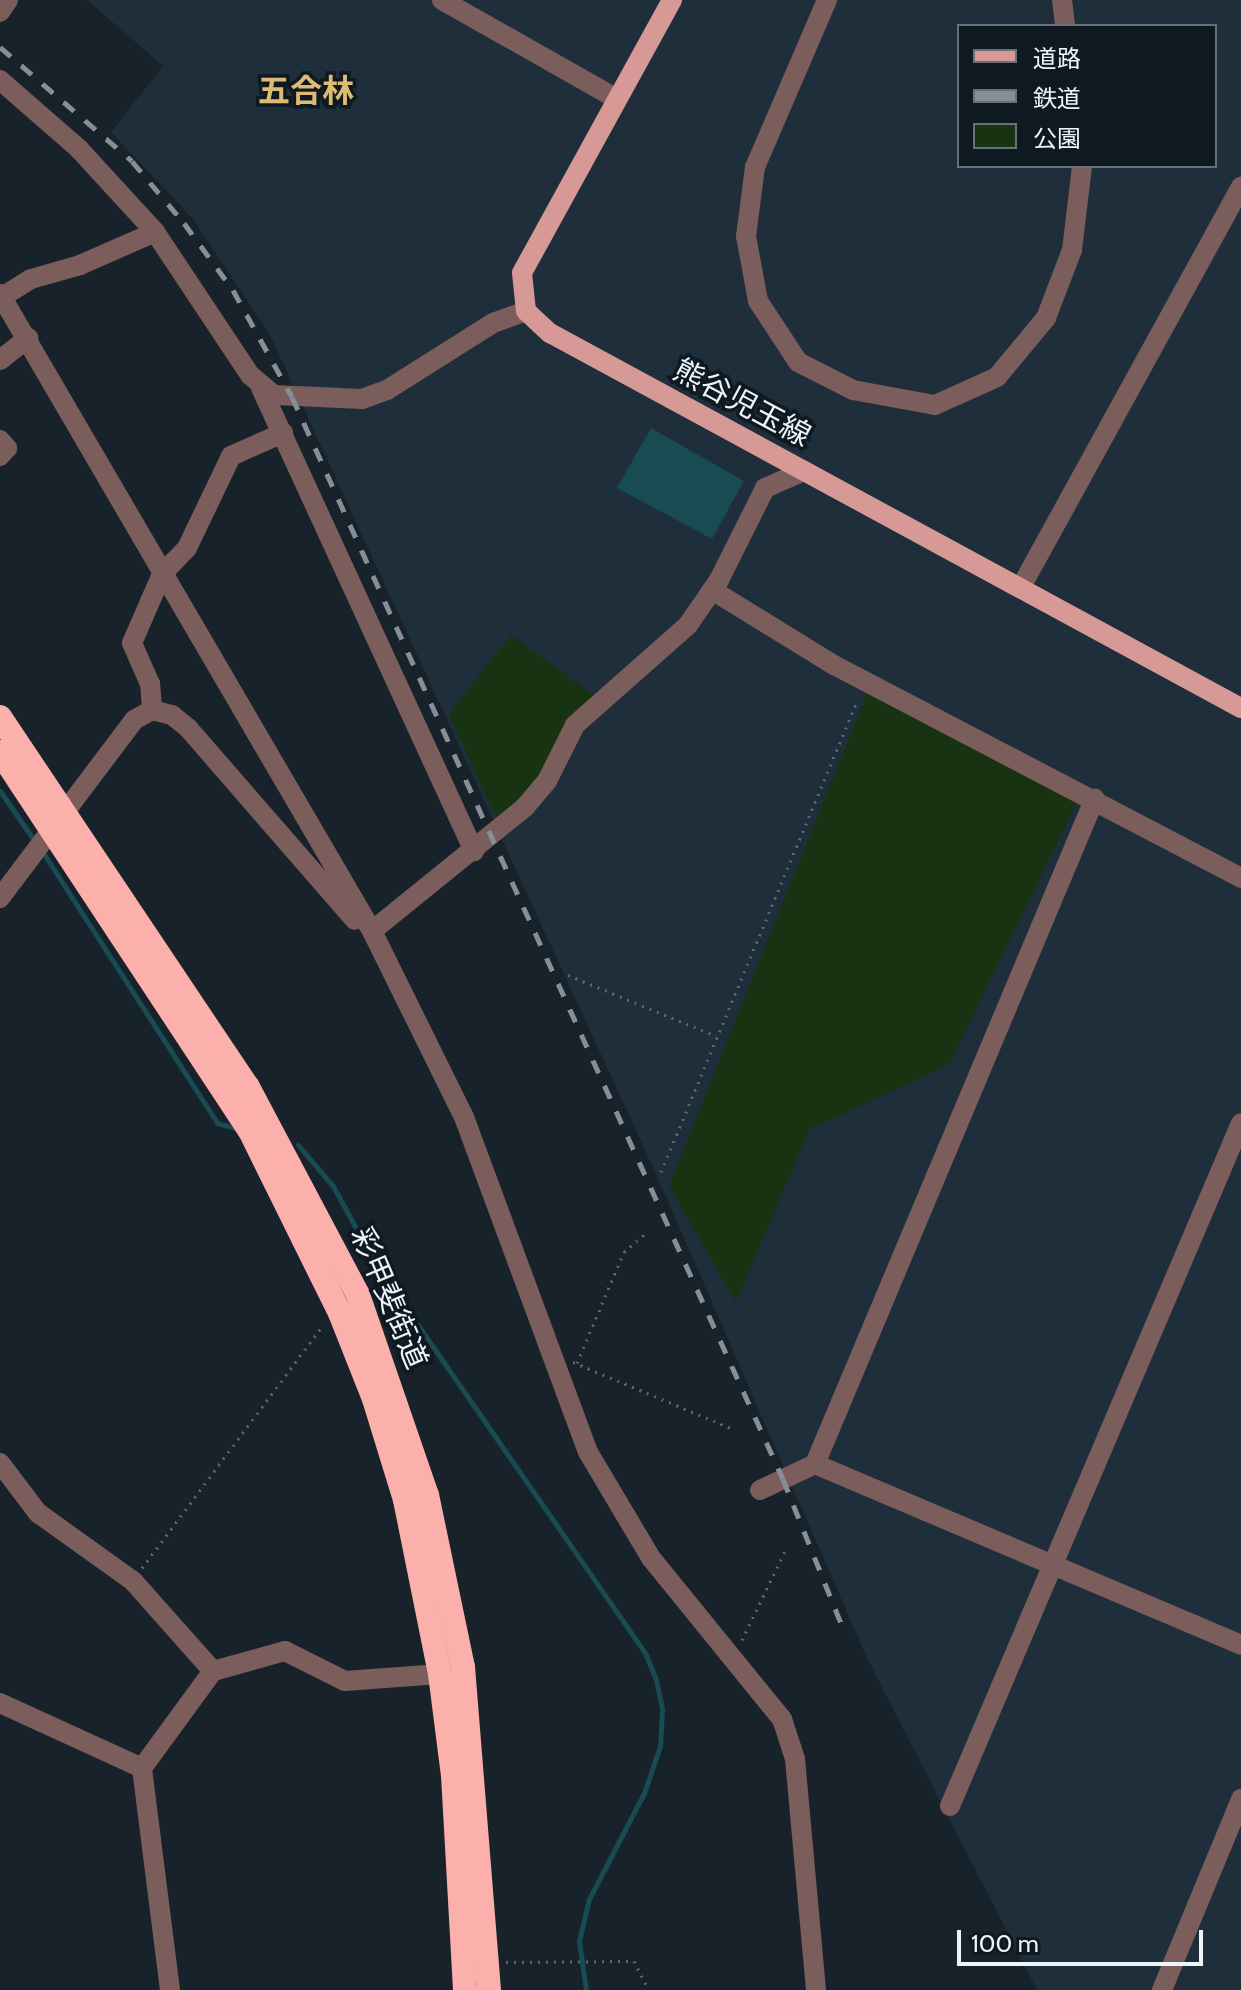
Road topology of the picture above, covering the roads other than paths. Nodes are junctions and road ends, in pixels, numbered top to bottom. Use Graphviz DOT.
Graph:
graph roads {
  1 [pos="8,0"];
  2 [pos="442,0"];
  3 [pos="672,0"];
  4 [pos="827,0"];
  5 [pos="1062,0"];
  6 [pos="0,12"];
  7 [pos="1065,24"];
  8 [pos="0,80"];
  9 [pos="617,99"];
  10 [pos="1082,168"];
  11 [pos="1241,187"];
  12 [pos="155,232"];
  13 [pos="1,295"];
  14 [pos="526,311"];
  15 [pos="28,338"];
  16 [pos="0,360"];
  17 [pos="261,388"];
  18 [pos="283,433"];
  19 [pos="0,440"];
  20 [pos="0,456"];
  21 [pos="804,471"];
  22 [pos="162,574"];
  23 [pos="1021,587"];
  24 [pos="712,590"];
  25 [pos="1241,708"];
  26 [pos="152,710"];
  27 [pos="0,717"];
  28 [pos="0,752"];
  29 [pos="1095,798"];
  30 [pos="59,821"];
  31 [pos="474,851"];
  32 [pos="1241,878"];
  33 [pos="0,898"];
  34 [pos="372,931"];
  35 [pos="1241,1123"];
  36 [pos="0,1463"];
  37 [pos="815,1464"];
  38 [pos="760,1490"];
  39 [pos="1054,1563"];
  40 [pos="1241,1645"];
  41 [pos="213,1671"];
  42 [pos="440,1674"];
  43 [pos="0,1703"];
  44 [pos="142,1768"];
  45 [pos="1241,1799"];
  46 [pos="950,1806"];
  47 [pos="170,1990"];
  48 [pos="465,1990"];
  49 [pos="489,1990"];
  50 [pos="816,1990"];
  51 [pos="1162,1990"];
  1 -- 6 [label="street"];
  2 -- 9 [label="street"];
  3 -- 9 [label="main road"];
  4 -- 10 [label="street"];
  5 -- 7 [label="street"];
  8 -- 12 [label="street"];
  9 -- 14 [label="main road"];
  11 -- 23 [label="street"];
  12 -- 13 [label="street"];
  12 -- 17 [label="street"];
  13 -- 15 [label="street"];
  14 -- 17 [label="street"];
  14 -- 21 [label="main road, 熊谷児玉線"];
  15 -- 16 [label="street"];
  15 -- 22 [label="street"];
  17 -- 18 [label="street"];
  18 -- 22 [label="street"];
  18 -- 31 [label="street"];
  19 -- 20 [label="street"];
  21 -- 23 [label="main road, 熊谷児玉線"];
  21 -- 24 [label="street"];
  22 -- 26 [label="street"];
  22 -- 34 [label="street"];
  23 -- 25 [label="main road, 熊谷児玉線"];
  24 -- 29 [label="street"];
  24 -- 31 [label="street"];
  26 -- 30 [label="street"];
  26 -- 34 [label="street"];
  27 -- 30 [label="highway, 彩甲斐街道"];
  28 -- 30 [label="highway, 彩甲斐街道"];
  29 -- 32 [label="street"];
  29 -- 37 [label="street"];
  30 -- 33 [label="street"];
  30 -- 42 [label="highway, 彩甲斐街道"];
  30 -- 49 [label="highway, 彩甲斐街道"];
  31 -- 34 [label="street"];
  34 -- 50 [label="street"];
  35 -- 39 [label="street"];
  36 -- 41 [label="street"];
  37 -- 38 [label="street"];
  37 -- 39 [label="street"];
  39 -- 40 [label="street"];
  39 -- 46 [label="street"];
  41 -- 42 [label="street"];
  41 -- 44 [label="street"];
  42 -- 48 [label="highway, 彩甲斐街道"];
  43 -- 44 [label="street"];
  44 -- 47 [label="street"];
  45 -- 51 [label="street"];
}
